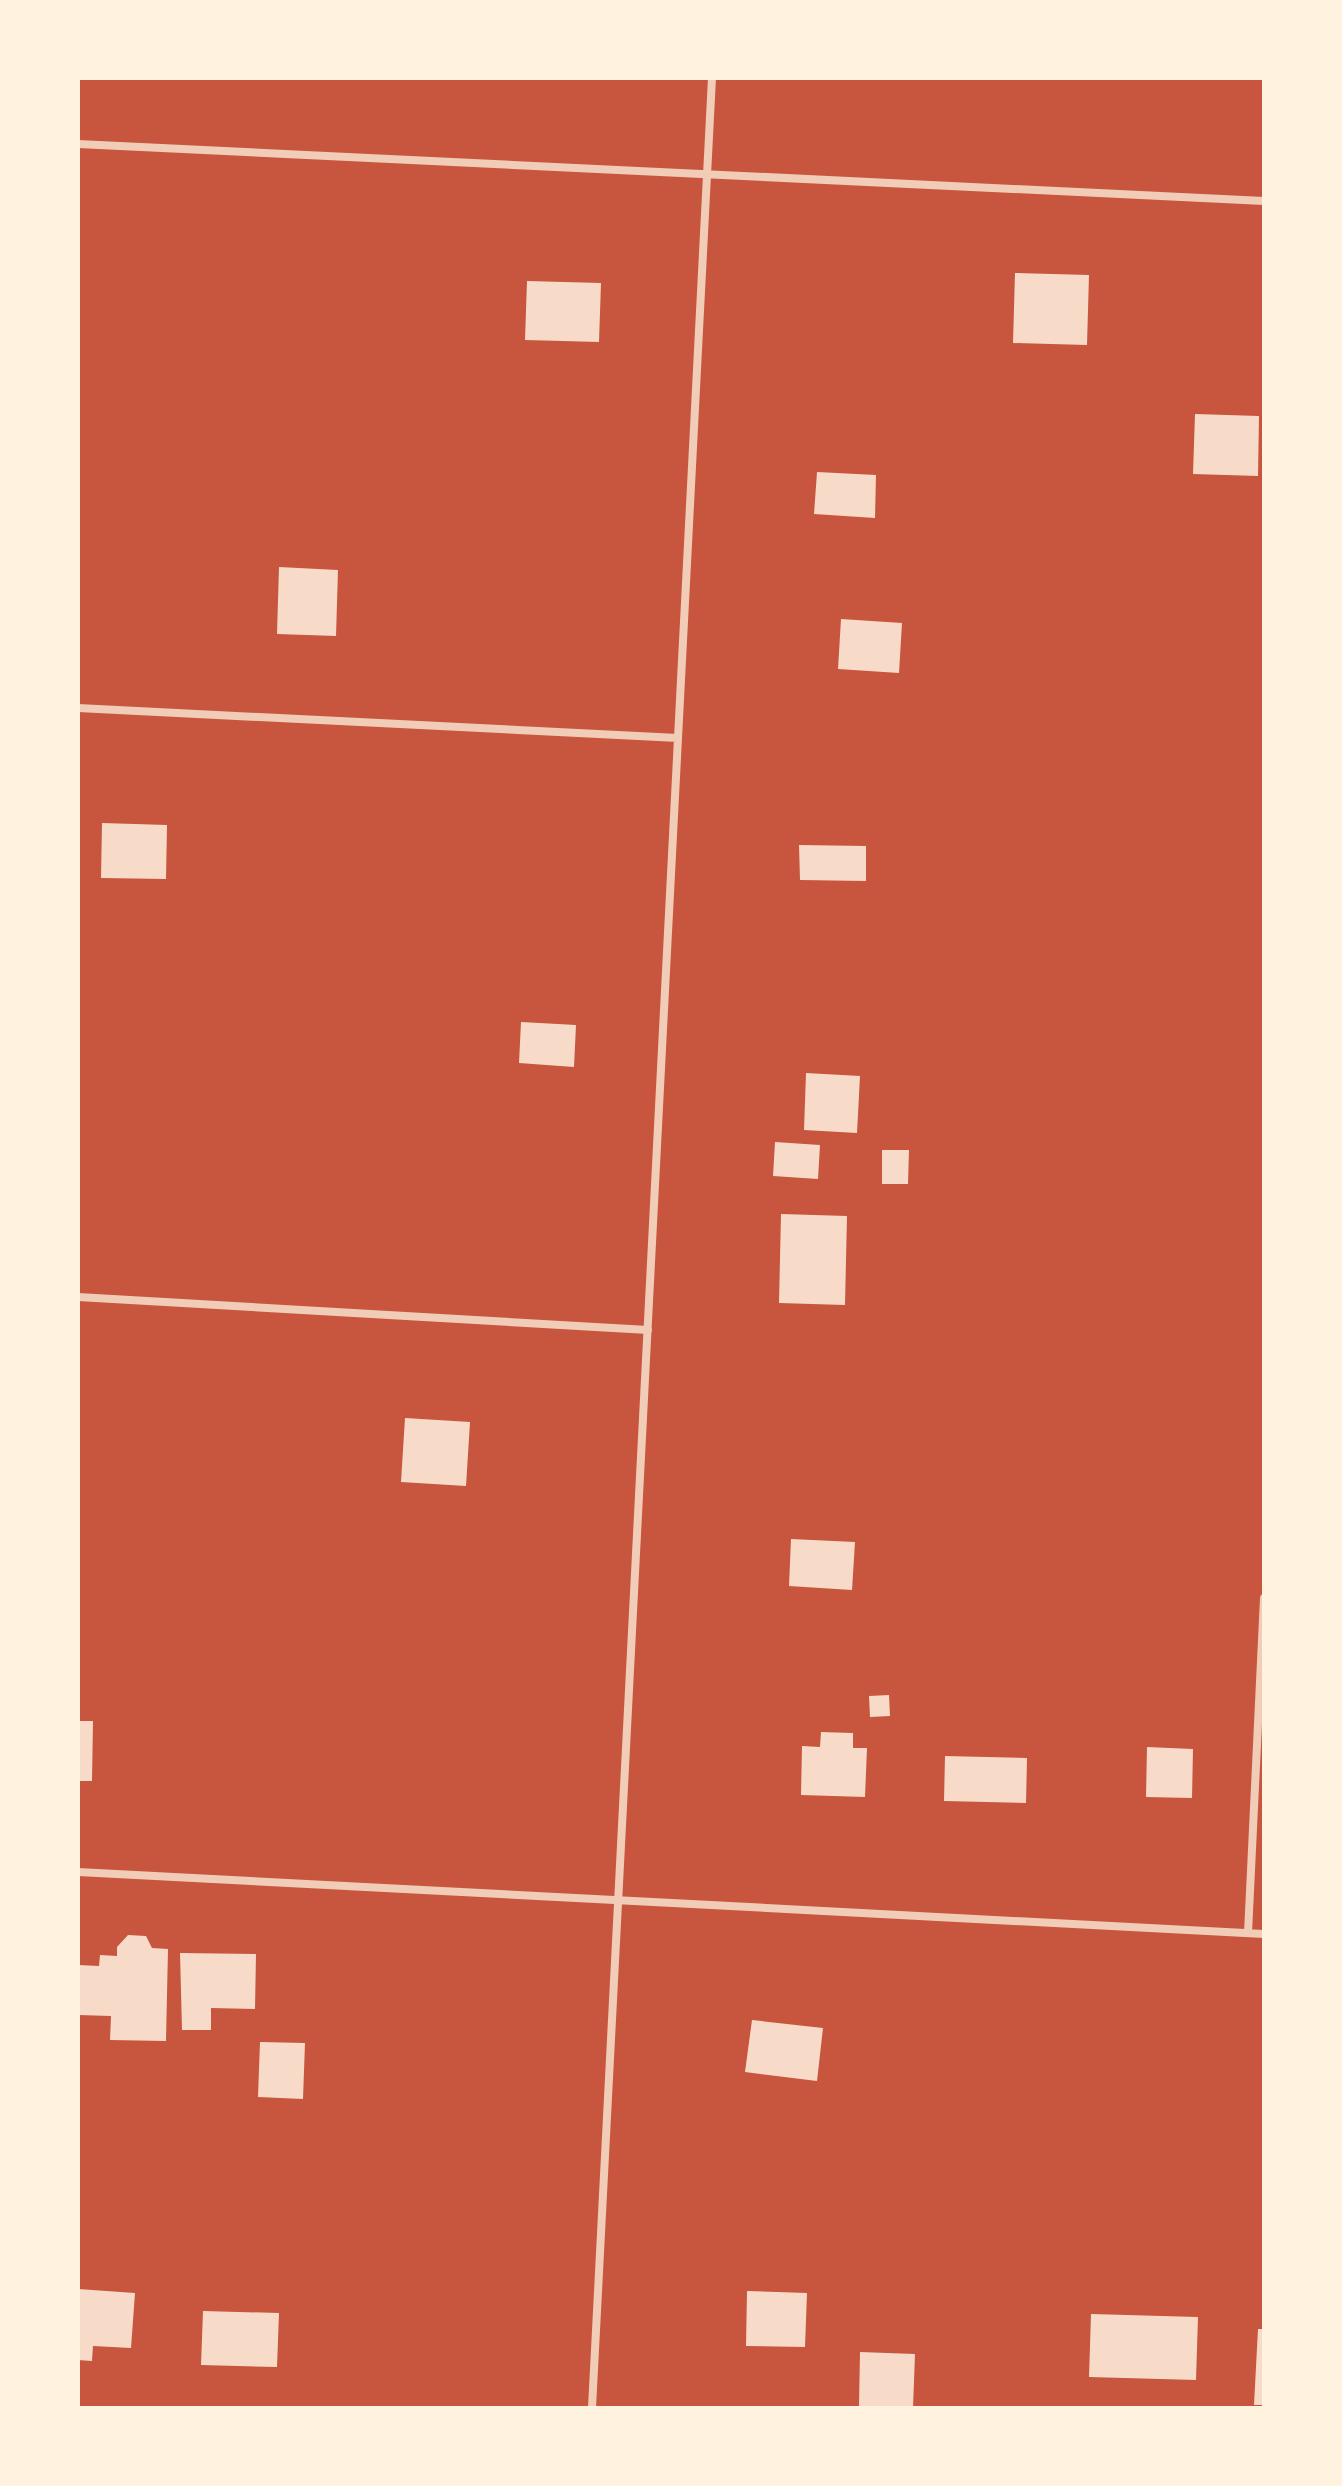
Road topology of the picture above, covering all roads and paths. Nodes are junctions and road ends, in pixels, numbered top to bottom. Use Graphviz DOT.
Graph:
graph roads {
  1 [pos="712,78"];
  2 [pos="78,144"];
  3 [pos="707,173"];
  4 [pos="1264,201"];
  5 [pos="78,708"];
  6 [pos="678,738"];
  7 [pos="78,1297"];
  8 [pos="648,1330"];
  9 [pos="1264,1598"];
  10 [pos="78,1872"];
  11 [pos="618,1900"];
  12 [pos="1248,1933"];
  13 [pos="1264,1934"];
  14 [pos="592,2408"];
  1 -- 3 [label="street"];
  2 -- 3 [label="street"];
  3 -- 4 [label="street"];
  3 -- 6 [label="street"];
  5 -- 6 [label="street"];
  6 -- 8 [label="street"];
  7 -- 8 [label="street"];
  8 -- 11 [label="street"];
  9 -- 12 [label="street"];
  10 -- 11 [label="street"];
  11 -- 12 [label="street"];
  11 -- 14 [label="street"];
  12 -- 13 [label="street"];
}
